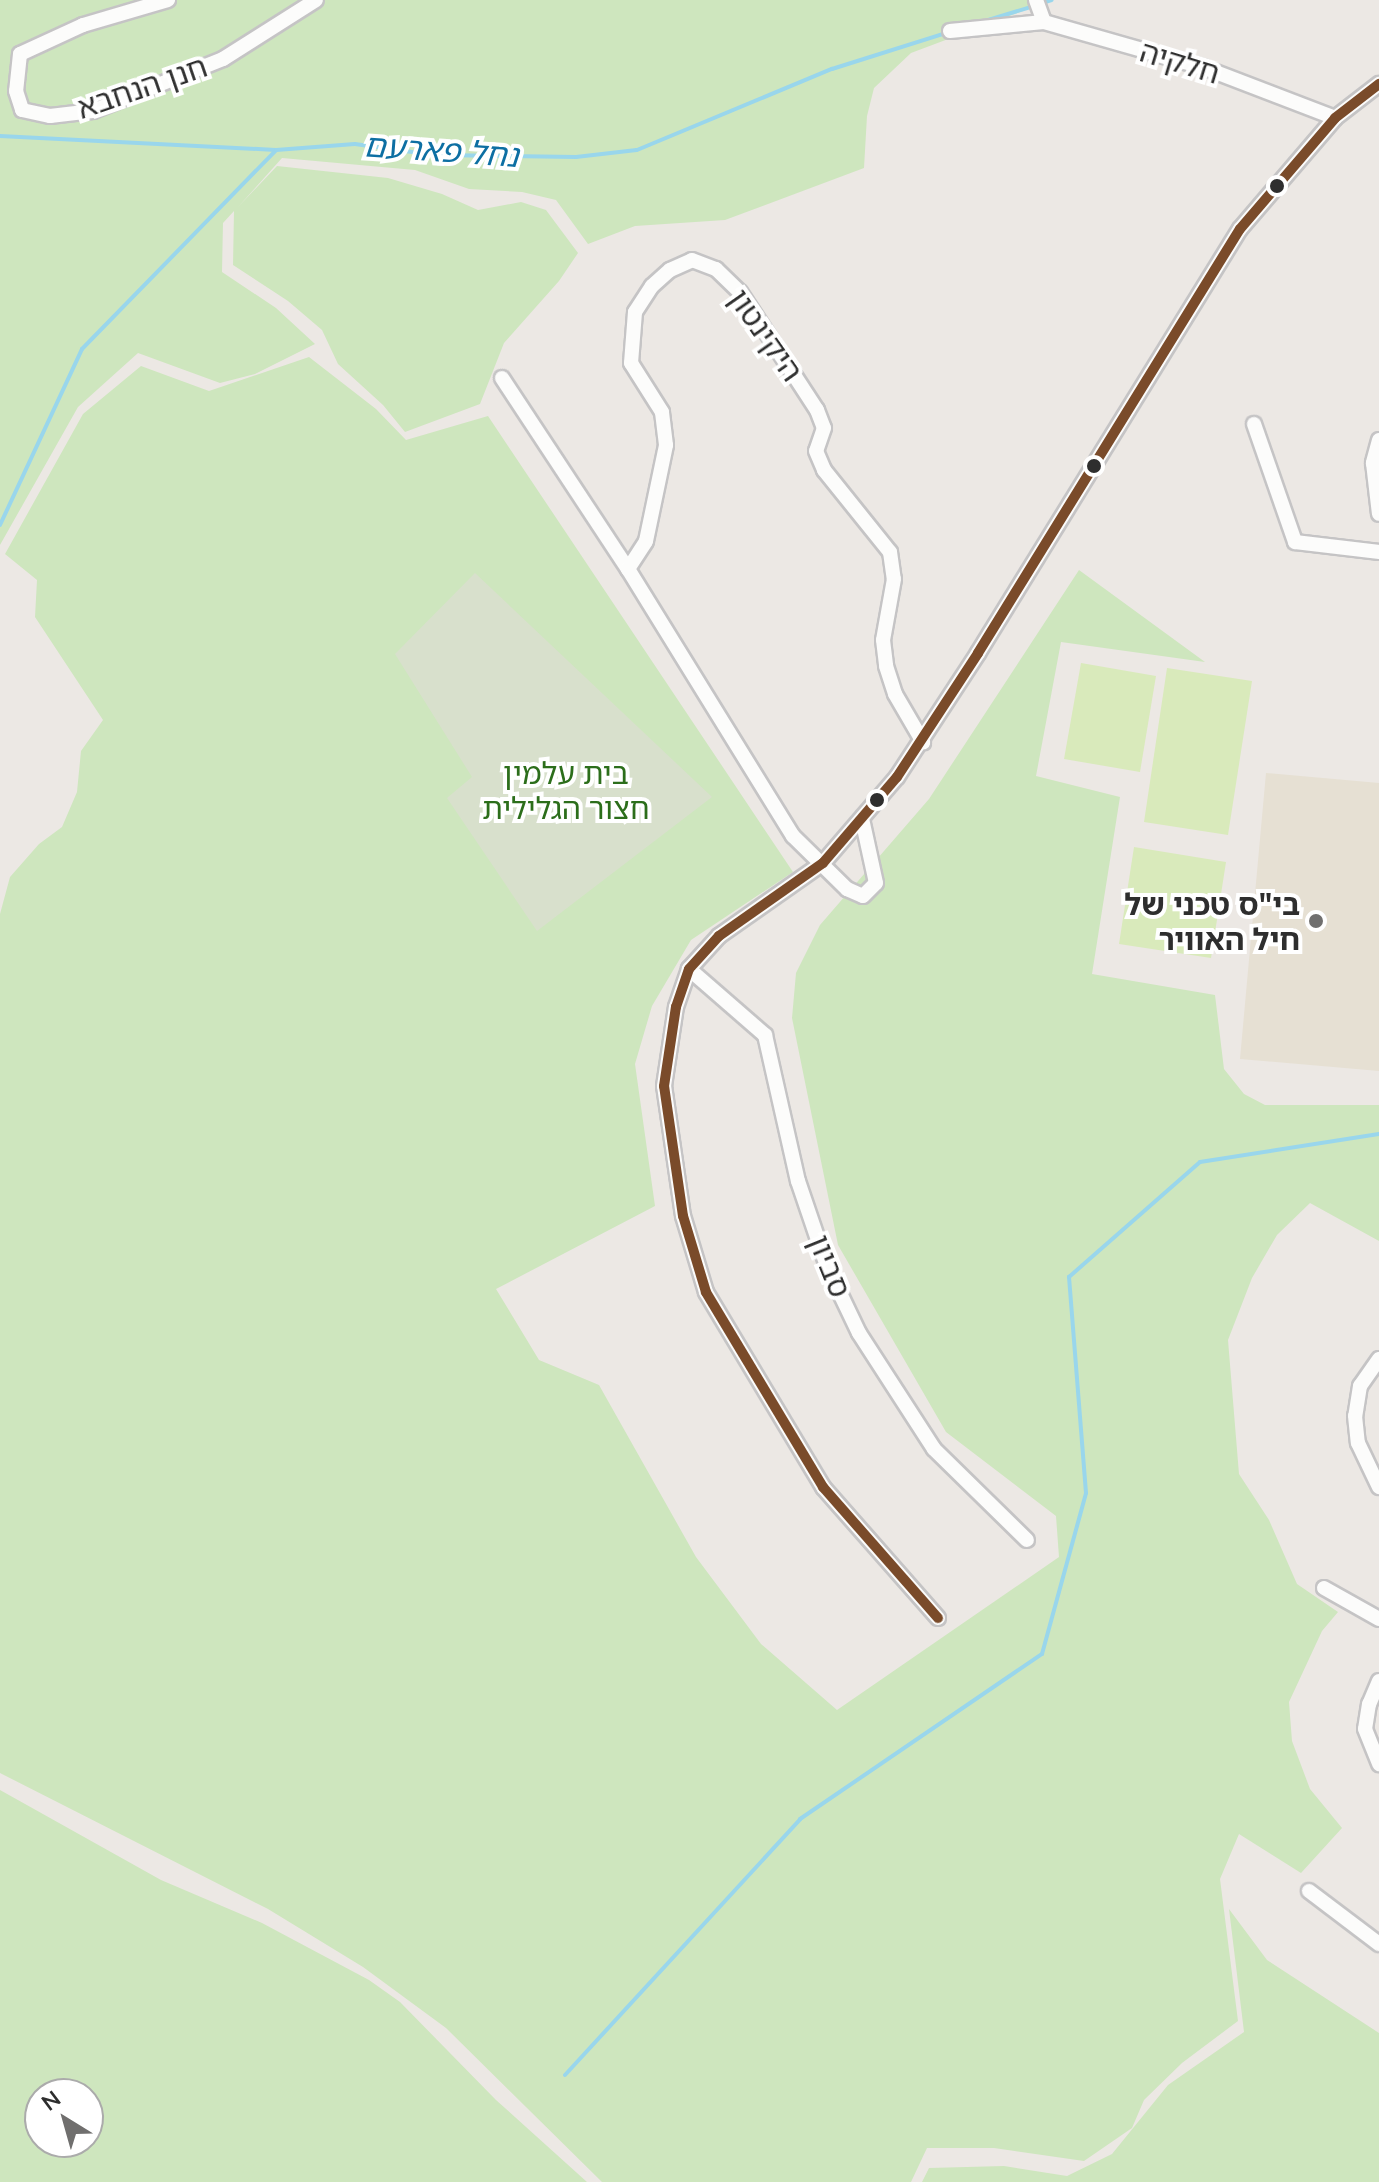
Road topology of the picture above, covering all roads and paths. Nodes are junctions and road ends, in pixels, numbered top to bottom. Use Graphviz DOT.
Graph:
graph roads {
  1 [pos="168,0"];
  2 [pos="316,0"];
  3 [pos="1036,0"];
  4 [pos="1044,22"];
  5 [pos="950,31"];
  6 [pos="1379,84"];
  7 [pos="1335,118"];
  8 [pos="502,378"];
  9 [pos="1254,424"];
  10 [pos="1379,440"];
  11 [pos="1379,514"];
  12 [pos="1379,552"];
  13 [pos="628,569"];
  14 [pos="923,742"];
  15 [pos="862,819"];
  16 [pos="823,863"];
  17 [pos="689,969"];
  18 [pos="1379,1359"];
  19 [pos="1379,1487"];
  20 [pos="1027,1540"];
  21 [pos="1324,1588"];
  22 [pos="938,1618"];
  23 [pos="1379,1619"];
  24 [pos="1379,1681"];
  25 [pos="1379,1764"];
  26 [pos="1309,1891"];
  27 [pos="1379,1944"];
  1 -- 2 [label="street, חנן הנחבא"];
  3 -- 4 [label="street"];
  4 -- 5 [label="street"];
  4 -- 7 [label="street, חלקיה"];
  6 -- 7 [label="street"];
  7 -- 14 [label="street"];
  8 -- 13 [label="street"];
  9 -- 12 [label="street"];
  10 -- 11 [label="street"];
  13 -- 14 [label="street, היקינטון"];
  13 -- 16 [label="street"];
  14 -- 15 [label="street"];
  15 -- 16 [label="street"];
  15 -- 16 [label="street"];
  16 -- 17 [label="street"];
  17 -- 20 [label="street, סביון"];
  17 -- 22 [label="street"];
  18 -- 19 [label="street"];
  21 -- 23 [label="street"];
  24 -- 25 [label="street"];
  26 -- 27 [label="street"];
}
